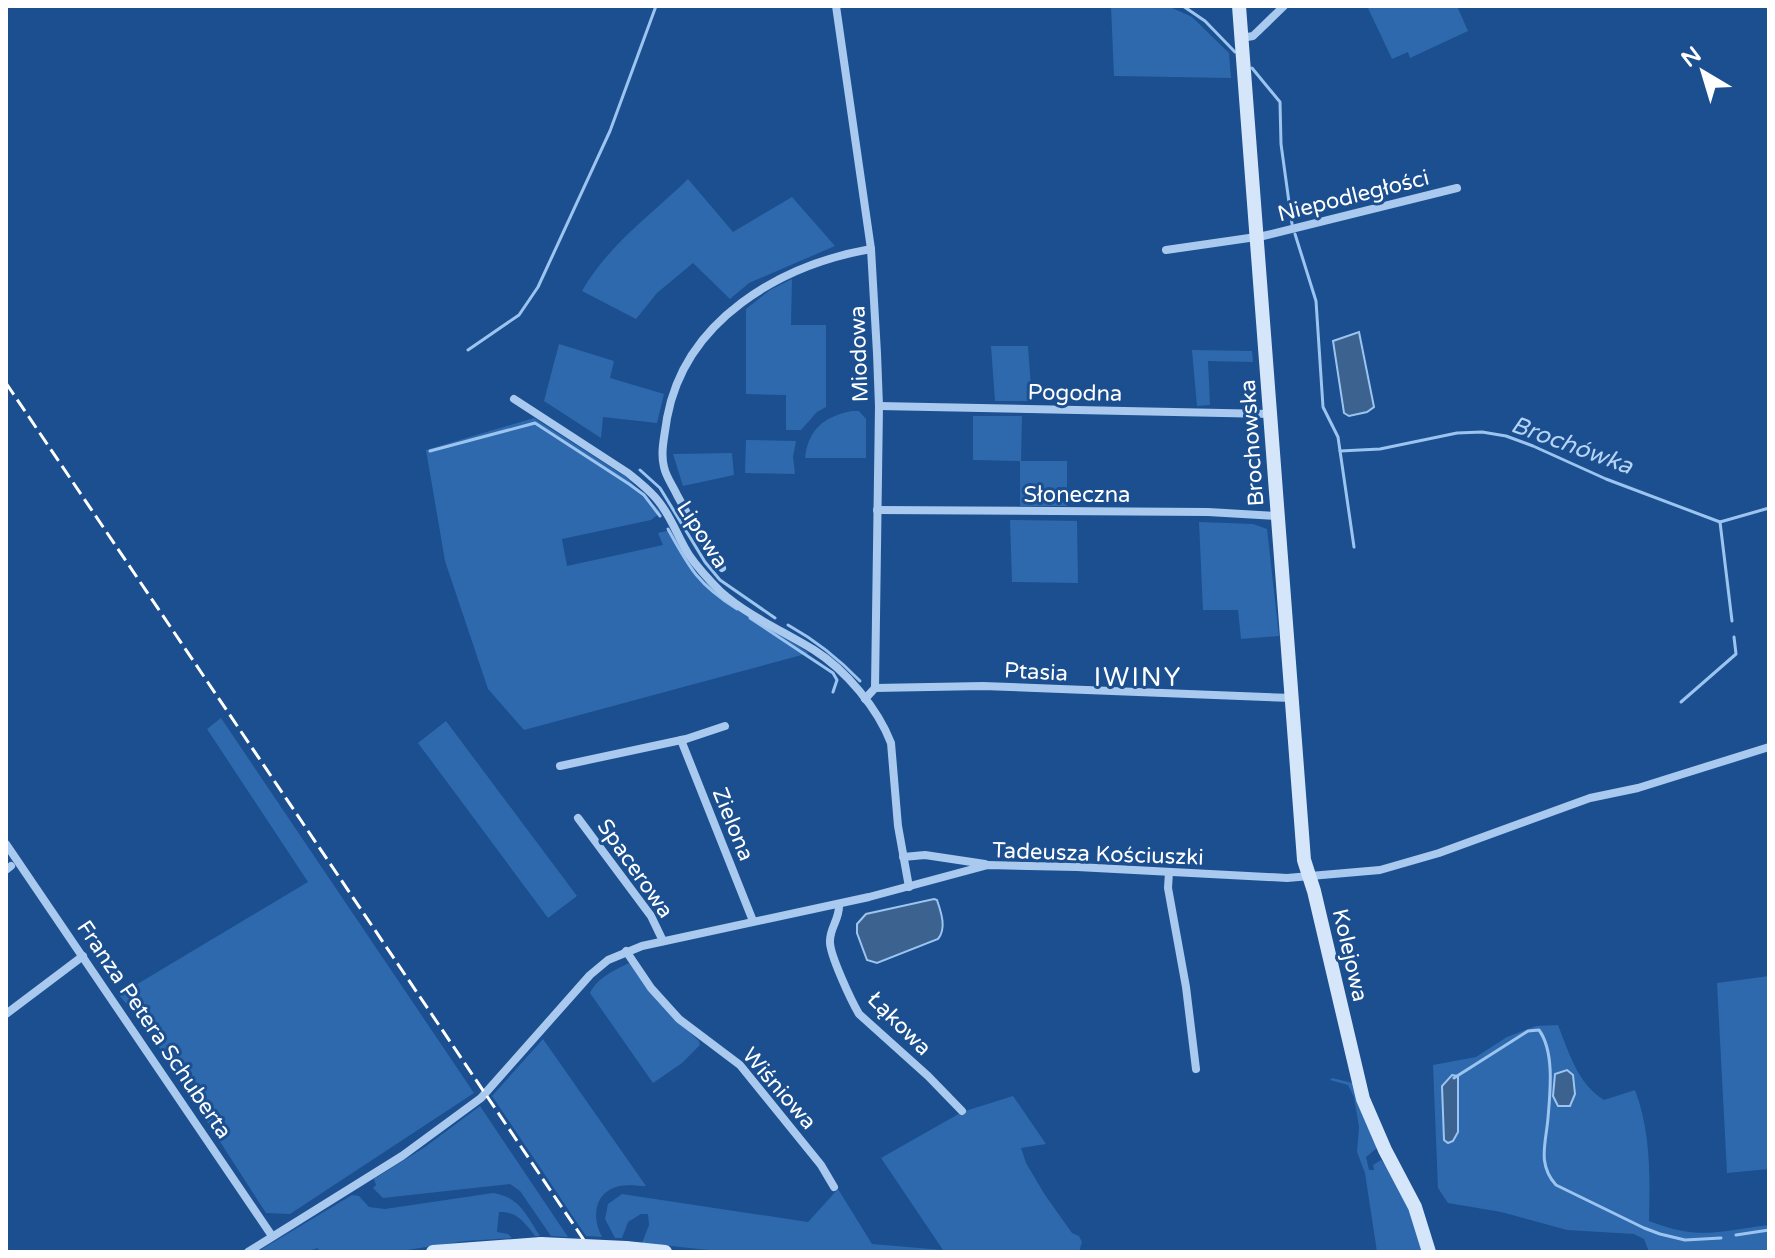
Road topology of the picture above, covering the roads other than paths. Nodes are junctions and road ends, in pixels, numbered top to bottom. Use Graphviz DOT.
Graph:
graph roads {
  1 [pos="836,6"];
  2 [pos="1239,6"];
  3 [pos="1284,6"];
  4 [pos="1241,38"];
  5 [pos="1457,188"];
  6 [pos="1257,237"];
  7 [pos="871,249"];
  8 [pos="1166,250"];
  9 [pos="514,399"];
  10 [pos="879,406"];
  11 [pos="1271,414"];
  12 [pos="877,510"];
  13 [pos="1278,516"];
  14 [pos="722,568"];
  15 [pos="875,688"];
  16 [pos="861,696"];
  17 [pos="1292,698"];
  18 [pos="725,726"];
  19 [pos="681,740"];
  20 [pos="1769,747"];
  21 [pos="560,766"];
  22 [pos="578,818"];
  23 [pos="6,844"];
  24 [pos="903,857"];
  25 [pos="988,865"];
  26 [pos="1169,872"];
  27 [pos="1309,877"];
  28 [pos="909,887"];
  29 [pos="839,904"];
  30 [pos="753,921"];
  31 [pos="663,941"];
  32 [pos="626,951"];
  33 [pos="83,956"];
  34 [pos="6,1014"];
  35 [pos="1196,1069"];
  36 [pos="962,1111"];
  37 [pos="834,1187"];
  38 [pos="272,1236"];
  39 [pos="248,1252"];
  40 [pos="433,1252"];
  41 [pos="665,1252"];
  42 [pos="1429,1252"];
  1 -- 7 [label="street, Miodowa"];
  2 -- 4 [label="street, Brochowska"];
  3 -- 4 [label="street"];
  4 -- 6 [label="street, Brochowska"];
  5 -- 6 [label="street, Niepodległości"];
  6 -- 8 [label="street, Niepodległości"];
  6 -- 11 [label="street, Brochowska"];
  7 -- 10 [label="street, Miodowa"];
  7 -- 14 [label="street"];
  9 -- 16 [label="street, Lipowa"];
  10 -- 11 [label="street, Pogodna"];
  10 -- 12 [label="street, Miodowa"];
  11 -- 13 [label="street, Brochowska"];
  12 -- 13 [label="street, Słoneczna"];
  12 -- 15 [label="street, Miodowa"];
  13 -- 17 [label="street, Brochowska"];
  15 -- 16 [label="street"];
  15 -- 17 [label="street, Ptasia"];
  16 -- 24 [label="street"];
  17 -- 27 [label="street, Brochowska"];
  18 -- 19 [label="street"];
  19 -- 21 [label="street"];
  19 -- 30 [label="street, Zielona"];
  20 -- 27 [label="street, Tadeusza Kościuszki"];
  22 -- 31 [label="street, Spacerowa"];
  23 -- 33 [label="street, Franza Petera Schuberta"];
  24 -- 25 [label="street"];
  24 -- 28 [label="street"];
  25 -- 26 [label="street, Tadeusza Kościuszki"];
  25 -- 28 [label="street, Tadeusza Kościuszki"];
  26 -- 27 [label="street, Tadeusza Kościuszki"];
  26 -- 35 [label="street"];
  27 -- 42 [label="street, Kolejowa"];
  28 -- 29 [label="street, Tadeusza Kościuszki"];
  29 -- 30 [label="street, Tadeusza Kościuszki"];
  29 -- 36 [label="street, Łąkowa"];
  30 -- 31 [label="street, Tadeusza Kościuszki"];
  31 -- 32 [label="street, Tadeusza Kościuszki"];
  32 -- 37 [label="street, Wiśniowa"];
  32 -- 38 [label="street, Tadeusza Kościuszki"];
  33 -- 34 [label="street"];
  33 -- 38 [label="street, Franza Petera Schuberta"];
  38 -- 39 [label="street, Tadeusza Kościuszki"];
  40 -- 41 [label="street, bridge"];
}
